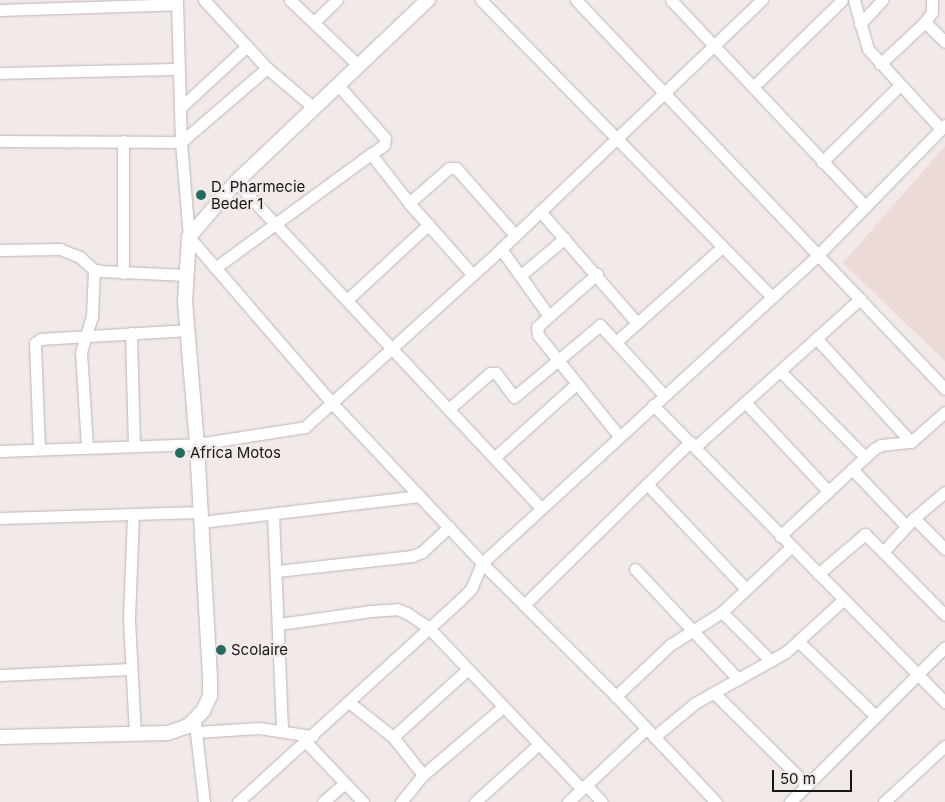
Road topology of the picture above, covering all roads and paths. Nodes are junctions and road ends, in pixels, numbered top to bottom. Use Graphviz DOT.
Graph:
graph roads {
  1 [pos="204,0"];
  2 [pos="290,0"];
  3 [pos="337,0"];
  4 [pos="428,0"];
  5 [pos="481,0"];
  6 [pos="576,0"];
  7 [pos="671,0"];
  8 [pos="762,0"];
  9 [pos="842,0"];
  10 [pos="854,0"];
  11 [pos="882,0"];
  12 [pos="932,0"];
  13 [pos="178,2"];
  14 [pos="17,5"];
  15 [pos="0,10"];
  16 [pos="314,22"];
  17 [pos="925,22"];
  18 [pos="860,24"];
  19 [pos="944,40"];
  20 [pos="715,45"];
  21 [pos="247,46"];
  22 [pos="880,64"];
  23 [pos="358,65"];
  24 [pos="268,68"];
  25 [pos="178,69"];
  26 [pos="0,72"];
  27 [pos="338,85"];
  28 [pos="900,86"];
  29 [pos="754,87"];
  30 [pos="665,94"];
  31 [pos="180,108"];
  32 [pos="314,108"];
  33 [pos="943,127"];
  34 [pos="618,138"];
  35 [pos="0,141"];
  36 [pos="123,141"];
  37 [pos="181,142"];
  38 [pos="371,154"];
  39 [pos="822,162"];
  40 [pos="236,182"];
  41 [pos="409,203"];
  42 [pos="866,207"];
  43 [pos="540,211"];
  44 [pos="276,223"];
  45 [pos="429,224"];
  46 [pos="515,235"];
  47 [pos="189,238"];
  48 [pos="565,238"];
  49 [pos="722,247"];
  50 [pos="501,249"];
  51 [pos="0,250"];
  52 [pos="818,255"];
  53 [pos="215,268"];
  54 [pos="94,270"];
  55 [pos="123,272"];
  56 [pos="472,274"];
  57 [pos="597,274"];
  58 [pos="186,275"];
  59 [pos="521,275"];
  60 [pos="772,298"];
  61 [pos="348,299"];
  62 [pos="860,299"];
  63 [pos="549,316"];
  64 [pos="637,323"];
  65 [pos="188,330"];
  66 [pos="131,333"];
  67 [pos="84,335"];
  68 [pos="816,338"];
  69 [pos="617,341"];
  70 [pos="392,345"];
  71 [pos="558,360"];
  72 [pos="780,371"];
  73 [pos="576,384"];
  74 [pos="945,388"];
  75 [pos="664,396"];
  76 [pos="331,402"];
  77 [pos="745,402"];
  78 [pos="653,405"];
  79 [pos="450,408"];
  80 [pos="945,412"];
  81 [pos="619,436"];
  82 [pos="911,442"];
  83 [pos="197,444"];
  84 [pos="134,445"];
  85 [pos="692,445"];
  86 [pos="87,447"];
  87 [pos="39,449"];
  88 [pos="0,451"];
  89 [pos="496,457"];
  90 [pos="865,457"];
  91 [pos="852,469"];
  92 [pos="647,484"];
  93 [pos="828,491"];
  94 [pos="945,492"];
  95 [pos="419,496"];
  96 [pos="540,507"];
  97 [pos="134,514"];
  98 [pos="273,514"];
  99 [pos="201,517"];
  100 [pos="0,518"];
  101 [pos="910,522"];
  102 [pos="449,528"];
  103 [pos="780,536"];
  104 [pos="791,547"];
  105 [pos="945,549"];
  106 [pos="883,552"];
  107 [pos="482,563"];
  108 [pos="635,569"];
  109 [pos="277,571"];
  110 [pos="818,574"];
  111 [pos="746,589"];
  112 [pos="844,600"];
  113 [pos="524,605"];
  114 [pos="722,612"];
  115 [pos="945,615"];
  116 [pos="279,624"];
  117 [pos="429,628"];
  118 [pos="691,630"];
  119 [pos="799,642"];
  120 [pos="945,647"];
  121 [pos="771,661"];
  122 [pos="468,669"];
  123 [pos="130,670"];
  124 [pos="917,674"];
  125 [pos="0,675"];
  126 [pos="738,679"];
  127 [pos="714,693"];
  128 [pos="616,696"];
  129 [pos="945,702"];
  130 [pos="350,703"];
  131 [pos="504,706"];
  132 [pos="876,716"];
  133 [pos="195,727"];
  134 [pos="282,731"];
  135 [pos="650,733"];
  136 [pos="135,734"];
  137 [pos="0,737"];
  138 [pos="393,737"];
  139 [pos="309,739"];
  140 [pos="539,744"];
  141 [pos="945,746"];
  142 [pos="423,775"];
  143 [pos="345,782"];
  144 [pos="807,785"];
  145 [pos="584,787"];
  146 [pos="204,802"];
  147 [pos="238,802"];
  148 [pos="323,802"];
  149 [pos="363,802"];
  150 [pos="401,802"];
  151 [pos="475,802"];
  152 [pos="568,802"];
  153 [pos="602,802"];
  154 [pos="716,802"];
  155 [pos="790,802"];
  156 [pos="884,802"];
  1 -- 21 [label="street"];
  2 -- 16 [label="street"];
  3 -- 16 [label="street"];
  4 -- 23 [label="street"];
  5 -- 34 [label="street"];
  6 -- 30 [label="street"];
  7 -- 20 [label="street"];
  8 -- 20 [label="street"];
  9 -- 29 [label="street"];
  10 -- 18 [label="street"];
  11 -- 18 [label="street"];
  12 -- 17 [label="street"];
  13 -- 14 [label="street"];
  13 -- 25 [label="street"];
  14 -- 15 [label="street"];
  16 -- 23 [label="street"];
  17 -- 19 [label="street"];
  17 -- 22 [label="street"];
  18 -- 22 [label="street"];
  20 -- 29 [label="street"];
  20 -- 30 [label="street"];
  21 -- 24 [label="street"];
  21 -- 31 [label="street"];
  22 -- 28 [label="street"];
  23 -- 27 [label="street"];
  24 -- 32 [label="street"];
  24 -- 37 [label="street"];
  25 -- 26 [label="street"];
  25 -- 31 [label="street"];
  27 -- 32 [label="street"];
  27 -- 38 [label="street"];
  28 -- 33 [label="street"];
  28 -- 39 [label="street"];
  29 -- 39 [label="street"];
  30 -- 34 [label="street"];
  30 -- 52 [label="street"];
  31 -- 37 [label="street"];
  32 -- 40 [label="street"];
  33 -- 42 [label="street"];
  34 -- 43 [label="street"];
  34 -- 49 [label="street"];
  35 -- 36 [label="street"];
  36 -- 37 [label="street"];
  36 -- 55 [label="street"];
  37 -- 47 [label="street"];
  38 -- 41 [label="street"];
  38 -- 44 [label="street"];
  39 -- 42 [label="street"];
  40 -- 44 [label="street"];
  40 -- 47 [label="street"];
  41 -- 45 [label="street"];
  41 -- 46 [label="street"];
  42 -- 52 [label="street"];
  43 -- 46 [label="street"];
  43 -- 48 [label="street"];
  44 -- 53 [label="street"];
  44 -- 61 [label="street"];
  45 -- 56 [label="street"];
  45 -- 61 [label="street"];
  46 -- 50 [label="street"];
  47 -- 53 [label="street"];
  47 -- 58 [label="street"];
  48 -- 57 [label="street"];
  48 -- 59 [label="street"];
  49 -- 60 [label="street"];
  49 -- 64 [label="street"];
  50 -- 56 [label="street"];
  50 -- 59 [label="street"];
  51 -- 54 [label="street"];
  52 -- 60 [label="street"];
  52 -- 62 [label="street"];
  53 -- 76 [label="street"];
  54 -- 55 [label="street"];
  54 -- 67 [label="street"];
  55 -- 58 [label="street"];
  56 -- 70 [label="street"];
  57 -- 63 [label="street"];
  57 -- 64 [label="street"];
  58 -- 65 [label="street"];
  59 -- 63 [label="street"];
  60 -- 75 [label="street"];
  61 -- 70 [label="street"];
  62 -- 68 [label="street"];
  62 -- 74 [label="street"];
  63 -- 71 [label="street"];
  64 -- 69 [label="street"];
  65 -- 66 [label="street"];
  65 -- 83 [label="street"];
  66 -- 67 [label="street"];
  66 -- 84 [label="street"];
  67 -- 86 [label="street"];
  67 -- 87 [label="street"];
  68 -- 72 [label="street"];
  68 -- 82 [label="street"];
  69 -- 71 [label="street"];
  69 -- 75 [label="street"];
  70 -- 76 [label="street"];
  70 -- 79 [label="street"];
  71 -- 73 [label="street"];
  71 -- 79 [label="street"];
  72 -- 77 [label="street"];
  72 -- 90 [label="street"];
  73 -- 81 [label="street"];
  73 -- 89 [label="street"];
  75 -- 78 [label="street"];
  76 -- 83 [label="street"];
  76 -- 95 [label="street"];
  77 -- 85 [label="street"];
  77 -- 93 [label="street"];
  78 -- 81 [label="street"];
  78 -- 85 [label="street"];
  79 -- 89 [label="street"];
  80 -- 82 [label="street"];
  81 -- 96 [label="street"];
  82 -- 90 [label="street"];
  83 -- 84 [label="street"];
  83 -- 99 [label="street"];
  84 -- 86 [label="street"];
  85 -- 92 [label="street"];
  85 -- 103 [label="street"];
  86 -- 87 [label="street"];
  87 -- 88 [label="street"];
  89 -- 96 [label="street"];
  90 -- 91 [label="street"];
  91 -- 93 [label="street"];
  91 -- 101 [label="street"];
  92 -- 111 [label="street"];
  92 -- 113 [label="street"];
  93 -- 103 [label="street"];
  94 -- 101 [label="street"];
  95 -- 98 [label="street"];
  95 -- 102 [label="street"];
  96 -- 107 [label="street"];
  97 -- 99 [label="street"];
  97 -- 100 [label="street"];
  97 -- 123 [label="street"];
  98 -- 99 [label="street"];
  98 -- 109 [label="street"];
  99 -- 133 [label="street"];
  101 -- 105 [label="street"];
  101 -- 106 [label="street"];
  102 -- 107 [label="street"];
  102 -- 109 [label="street"];
  103 -- 104 [label="street"];
  104 -- 110 [label="street"];
  104 -- 111 [label="street"];
  106 -- 110 [label="street"];
  106 -- 115 [label="street"];
  107 -- 113 [label="street"];
  107 -- 117 [label="street"];
  108 -- 118 [label="street"];
  109 -- 116 [label="street"];
  110 -- 112 [label="street"];
  111 -- 114 [label="street"];
  112 -- 119 [label="street"];
  112 -- 124 [label="street"];
  113 -- 128 [label="street"];
  114 -- 118 [label="street"];
  114 -- 121 [label="street"];
  116 -- 117 [label="street"];
  116 -- 134 [label="street"];
  117 -- 122 [label="street"];
  117 -- 130 [label="street"];
  118 -- 126 [label="street"];
  118 -- 128 [label="street"];
  119 -- 121 [label="street"];
  119 -- 132 [label="street"];
  120 -- 124 [label="street"];
  121 -- 126 [label="street"];
  122 -- 131 [label="street"];
  122 -- 138 [label="street"];
  123 -- 125 [label="street"];
  123 -- 136 [label="street"];
  124 -- 129 [label="street"];
  124 -- 132 [label="street"];
  126 -- 127 [label="street"];
  127 -- 135 [label="street"];
  127 -- 144 [label="street"];
  128 -- 135 [label="street"];
  130 -- 138 [label="street"];
  130 -- 139 [label="street"];
  131 -- 140 [label="street"];
  131 -- 142 [label="street"];
  132 -- 144 [label="street"];
  133 -- 134 [label="street"];
  133 -- 136 [label="street"];
  133 -- 146 [label="street"];
  134 -- 139 [label="street"];
  135 -- 145 [label="street"];
  135 -- 154 [label="street"];
  136 -- 137 [label="street"];
  138 -- 142 [label="street"];
  139 -- 143 [label="street"];
  139 -- 147 [label="street"];
  140 -- 145 [label="street"];
  140 -- 151 [label="street"];
  141 -- 156 [label="street"];
  142 -- 150 [label="street"];
  143 -- 148 [label="street"];
  143 -- 149 [label="street"];
  144 -- 155 [label="street"];
  145 -- 152 [label="street"];
  145 -- 153 [label="street"];
}
